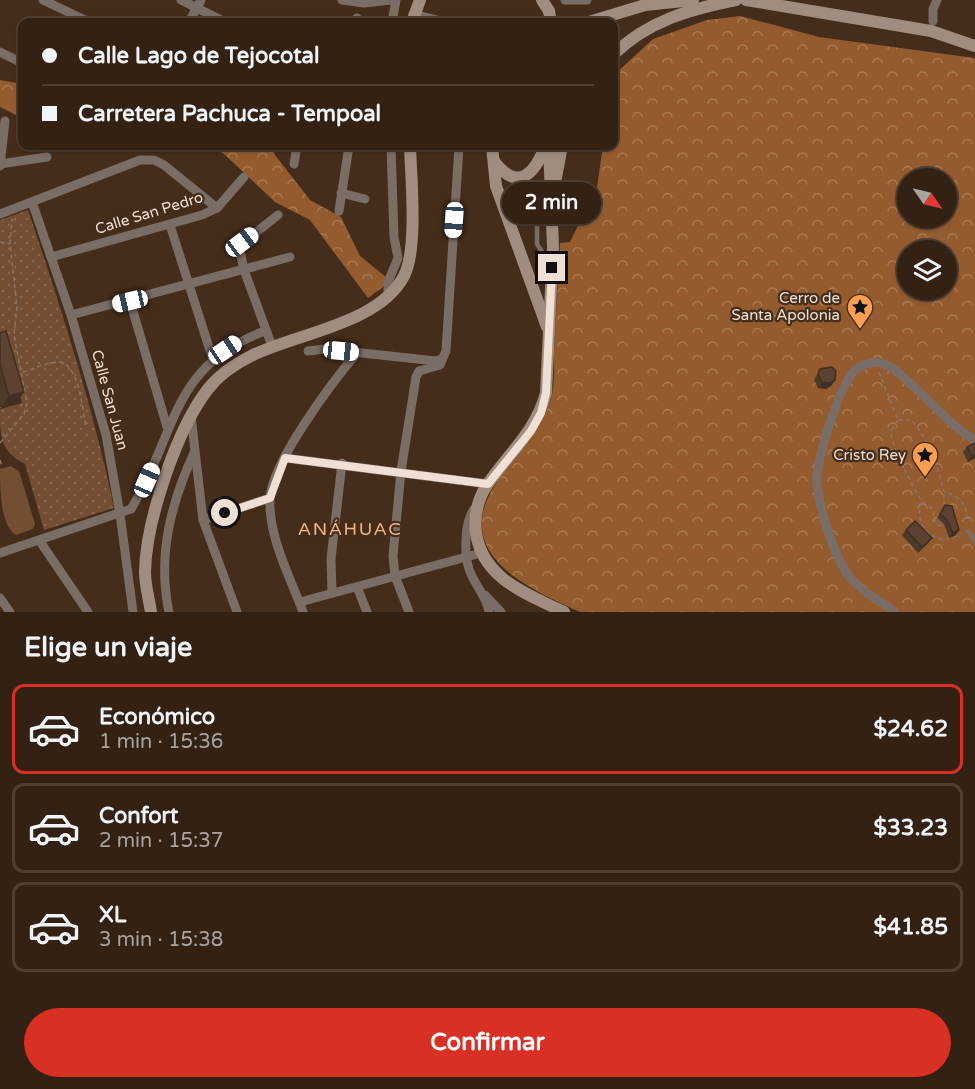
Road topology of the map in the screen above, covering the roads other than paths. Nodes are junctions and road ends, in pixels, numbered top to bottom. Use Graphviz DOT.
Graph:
graph roads {
  1 [pos="43,0"];
  2 [pos="181,0"];
  3 [pos="342,0"];
  4 [pos="393,0"];
  5 [pos="420,0"];
  6 [pos="542,0"];
  7 [pos="564,0"];
  8 [pos="587,0"];
  9 [pos="693,0"];
  10 [pos="735,0"];
  11 [pos="746,0"];
  12 [pos="937,0"];
  13 [pos="199,4"];
  14 [pos="74,18"];
  15 [pos="191,18"];
  16 [pos="219,18"];
  17 [pos="392,18"];
  18 [pos="413,18"];
  19 [pos="550,18"];
  20 [pos="602,18"];
  21 [pos="933,21"];
  22 [pos="975,46"];
  23 [pos="618,51"];
  24 [pos="0,52"];
  25 [pos="18,61"];
  26 [pos="5,121"];
  27 [pos="296,150"];
  28 [pos="347,150"];
  29 [pos="391,150"];
  30 [pos="410,150"];
  31 [pos="459,150"];
  32 [pos="492,150"];
  33 [pos="545,150"];
  34 [pos="547,150"];
  35 [pos="561,150"];
  36 [pos="47,157"];
  37 [pos="493,160"];
  38 [pos="0,164"];
  39 [pos="294,164"];
  40 [pos="244,177"];
  41 [pos="551,189"];
  42 [pos="341,194"];
  43 [pos="365,199"];
  44 [pos="32,202"];
  45 [pos="217,208"];
  46 [pos="339,211"];
  47 [pos="0,214"];
  48 [pos="278,215"];
  49 [pos="170,225"];
  50 [pos="51,257"];
  51 [pos="290,257"];
  52 [pos="244,270"];
  53 [pos="191,284"];
  54 [pos="388,297"];
  55 [pos="130,301"];
  56 [pos="71,315"];
  57 [pos="265,331"];
  58 [pos="549,334"];
  59 [pos="272,346"];
  60 [pos="308,351"];
  61 [pos="357,353"];
  62 [pos="442,359"];
  63 [pos="213,360"];
  64 [pos="191,416"];
  65 [pos="167,427"];
  66 [pos="975,440"];
  67 [pos="194,453"];
  68 [pos="285,458"];
  69 [pos="342,463"];
  70 [pos="401,471"];
  71 [pos="488,484"];
  72 [pos="270,498"];
  73 [pos="476,507"];
  74 [pos="120,514"];
  75 [pos="203,520"];
  76 [pos="968,531"];
  77 [pos="39,540"];
  78 [pos="975,542"];
  79 [pos="0,553"];
  80 [pos="481,553"];
  81 [pos="466,557"];
  82 [pos="395,576"];
  83 [pos="357,587"];
  84 [pos="477,587"];
  85 [pos="332,593"];
  86 [pos="0,598"];
  87 [pos="301,607"];
  88 [pos="10,612"];
  89 [pos="88,612"];
  90 [pos="133,612"];
  91 [pos="151,612"];
  92 [pos="169,612"];
  93 [pos="237,612"];
  94 [pos="368,612"];
  95 [pos="409,612"];
  96 [pos="489,612"];
  97 [pos="501,612"];
  98 [pos="564,612"];
  99 [pos="895,612"];
  1 -- 14 [label="street"];
  2 -- 13 [label="street"];
  3 -- 4 [label="street"];
  4 -- 17 [label="street"];
  5 -- 18 [label="main road"];
  6 -- 19 [label="main road"];
  7 -- 8 [label="street"];
  9 -- 20 [label="main road"];
  10 -- 23 [label="main road"];
  11 -- 22 [label="main road"];
  12 -- 21 [label="street"];
  13 -- 15 [label="street"];
  13 -- 16 [label="street"];
  24 -- 25 [label="street"];
  26 -- 38 [label="street"];
  27 -- 39 [label="street"];
  28 -- 42 [label="street"];
  29 -- 54 [label="street"];
  30 -- 54 [label="main road"];
  31 -- 62 [label="street"];
  32 -- 37 [label="main road"];
  33 -- 37 [label="main road"];
  34 -- 41 [label="main road"];
  35 -- 41 [label="main road"];
  36 -- 38 [label="street"];
  37 -- 58 [label="main road"];
  40 -- 45 [label="street, Calle San Pedro"];
  41 -- 58 [label="main road"];
  42 -- 43 [label="street"];
  42 -- 46 [label="street"];
  44 -- 45 [label="street"];
  44 -- 47 [label="street"];
  44 -- 50 [label="street, Calle San Juan"];
  45 -- 49 [label="street, Calle San Pedro"];
  48 -- 52 [label="street"];
  49 -- 50 [label="street, Calle San Pedro"];
  49 -- 53 [label="street"];
  50 -- 56 [label="street, Calle San Juan"];
  51 -- 52 [label="street"];
  52 -- 53 [label="street"];
  52 -- 57 [label="street"];
  53 -- 55 [label="street"];
  53 -- 63 [label="street"];
  54 -- 59 [label="main road"];
  55 -- 56 [label="street"];
  55 -- 65 [label="street"];
  56 -- 74 [label="street, Calle San Juan"];
  57 -- 59 [label="street"];
  57 -- 63 [label="street"];
  58 -- 71 [label="main road"];
  59 -- 64 [label="main road"];
  60 -- 61 [label="street"];
  61 -- 62 [label="street"];
  61 -- 68 [label="street"];
  62 -- 70 [label="street"];
  63 -- 65 [label="street"];
  64 -- 67 [label="street"];
  64 -- 91 [label="main road"];
  65 -- 74 [label="street"];
  66 -- 99 [label="street"];
  67 -- 75 [label="street"];
  67 -- 92 [label="street"];
  68 -- 69 [label="street"];
  68 -- 72 [label="street"];
  69 -- 70 [label="street"];
  69 -- 85 [label="street"];
  70 -- 71 [label="street"];
  70 -- 82 [label="street"];
  71 -- 73 [label="main road"];
  72 -- 75 [label="street"];
  72 -- 87 [label="street"];
  73 -- 80 [label="main road"];
  73 -- 81 [label="street"];
  74 -- 77 [label="street"];
  74 -- 90 [label="street, Calle San Juan"];
  75 -- 93 [label="street"];
  76 -- 78 [label="lane"];
  77 -- 79 [label="street"];
  77 -- 89 [label="street"];
  80 -- 81 [label="street"];
  80 -- 98 [label="main road"];
  81 -- 82 [label="street"];
  81 -- 84 [label="street"];
  82 -- 83 [label="street"];
  82 -- 95 [label="street"];
  83 -- 85 [label="street"];
  83 -- 94 [label="street"];
  84 -- 96 [label="street"];
  84 -- 97 [label="street"];
  85 -- 87 [label="street"];
  86 -- 88 [label="street"];
}
